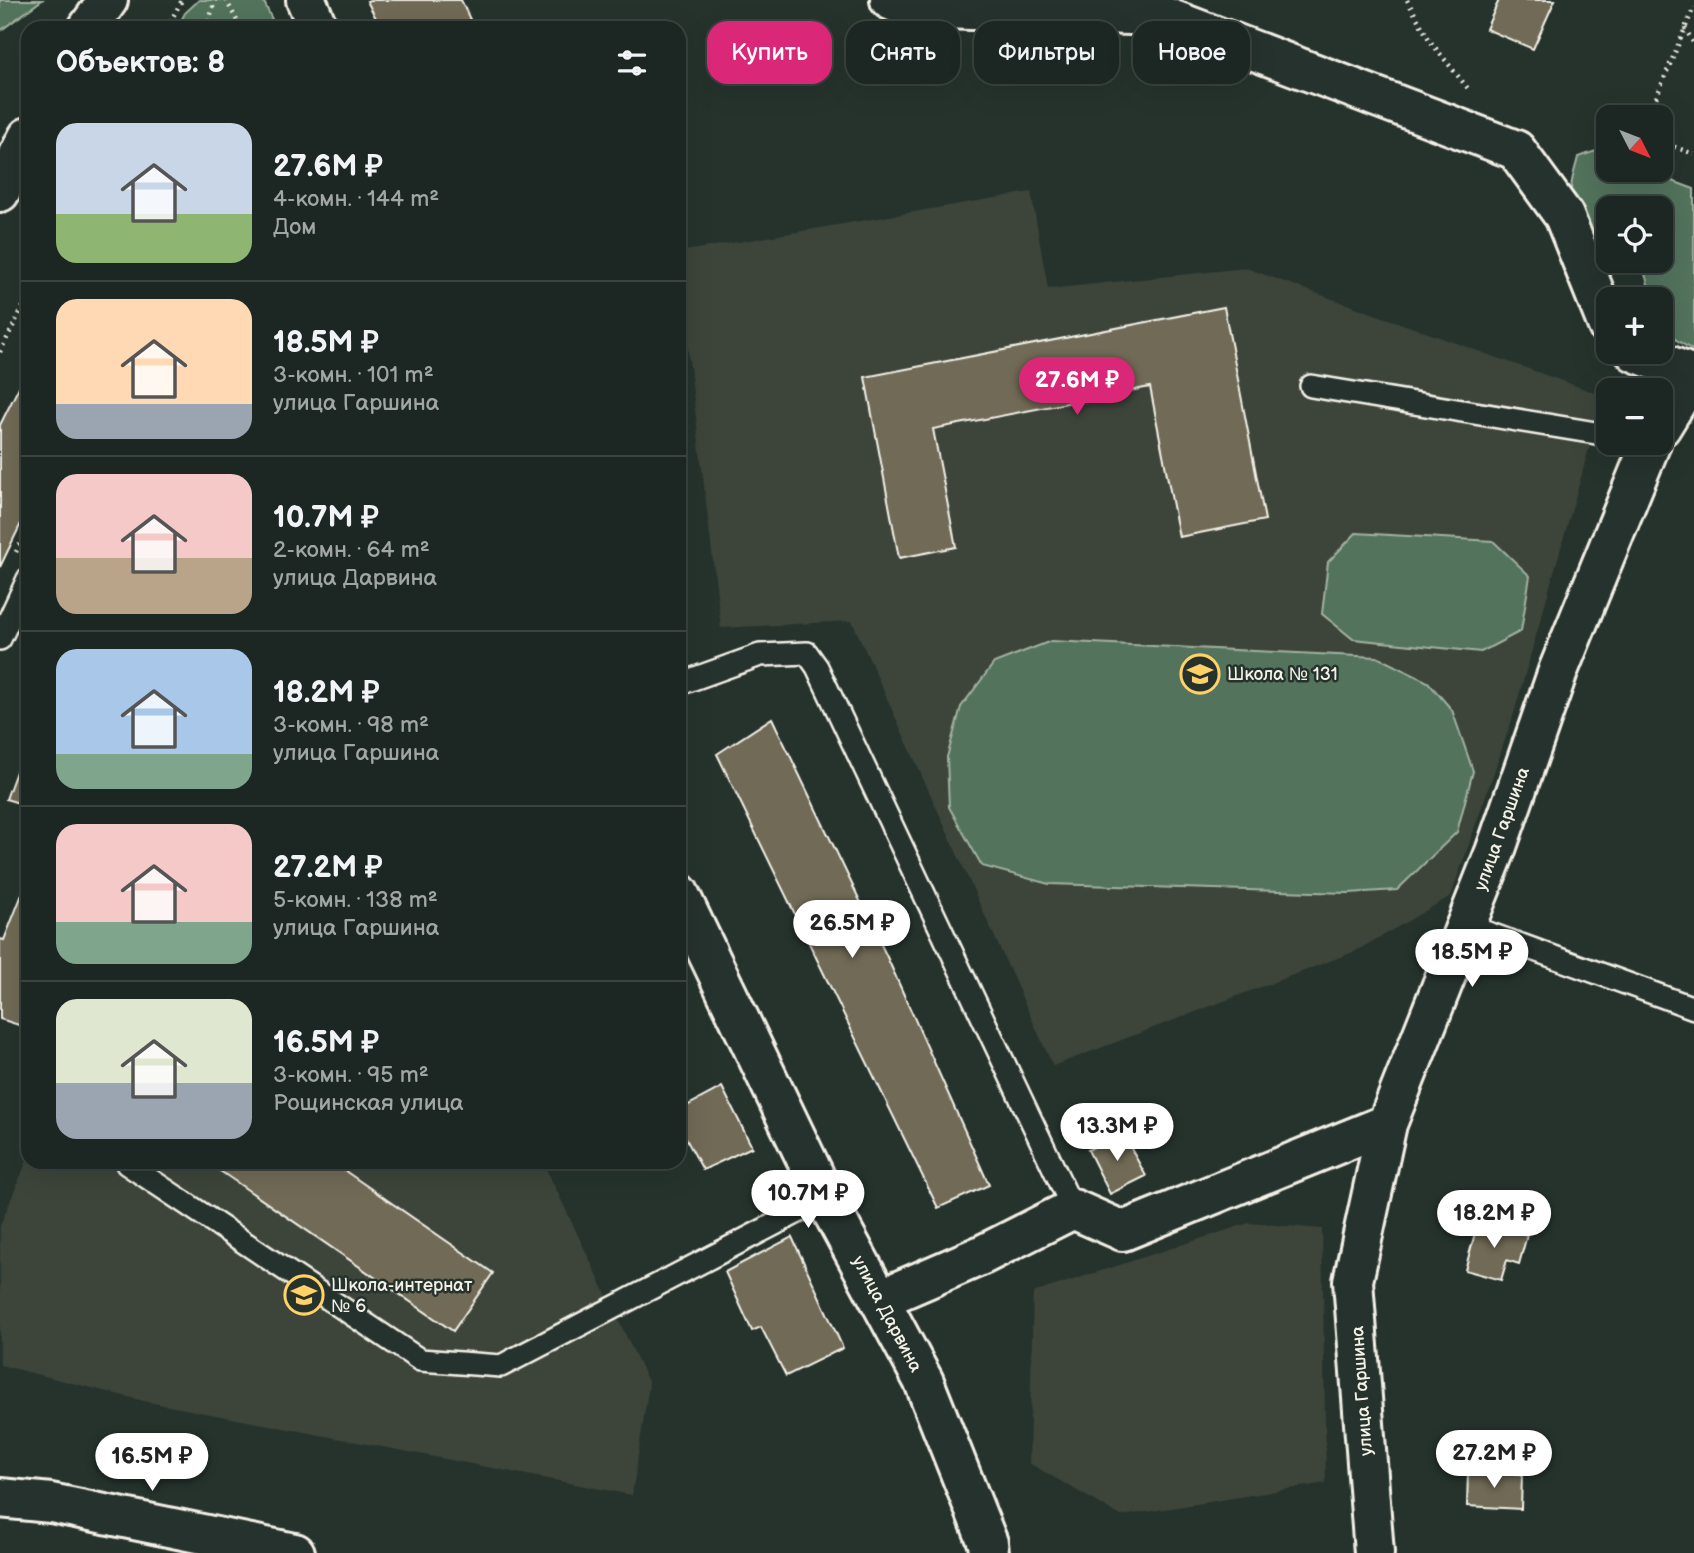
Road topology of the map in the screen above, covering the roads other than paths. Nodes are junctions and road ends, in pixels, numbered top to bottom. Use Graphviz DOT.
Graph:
graph roads {
  1 [pos="108,0"];
  2 [pos="306,0"];
  3 [pos="890,0"];
  4 [pos="93,21"];
  5 [pos="314,21"];
  6 [pos="21,150"];
  7 [pos="0,192"];
  8 [pos="1596,296"];
  9 [pos="1666,364"];
  10 [pos="1694,375"];
  11 [pos="1311,386"];
  12 [pos="1673,408"];
  13 [pos="1596,433"];
  14 [pos="1646,455"];
  15 [pos="21,594"];
  16 [pos="0,639"];
  17 [pos="686,681"];
  18 [pos="686,907"];
  19 [pos="1466,925"];
  20 [pos="1694,1008"];
  21 [pos="1387,1124"];
  22 [pos="134,1169"];
  23 [pos="825,1198"];
  24 [pos="1073,1209"];
  25 [pos="880,1299"];
  26 [pos="0,1498"];
  27 [pos="295,1553"];
  28 [pos="989,1553"];
  29 [pos="1374,1553"];
  1 -- 4 [label="street"];
  2 -- 5 [label="street"];
  3 -- 8 [label="street"];
  6 -- 7 [label="street"];
  9 -- 10 [label="street"];
  10 -- 12 [label="street"];
  11 -- 13 [label="lane"];
  14 -- 19 [label="street, улица Гаршина"];
  15 -- 16 [label="lane"];
  17 -- 24 [label="lane"];
  18 -- 23 [label="street, улица Дарвина"];
  19 -- 20 [label="lane"];
  19 -- 21 [label="street, улица Гаршина"];
  21 -- 24 [label="street"];
  21 -- 29 [label="street, улица Гаршина"];
  22 -- 23 [label="lane"];
  23 -- 25 [label="street, улица Дарвина"];
  24 -- 25 [label="street"];
  25 -- 28 [label="street, улица Дарвина"];
  26 -- 27 [label="street"];
}
